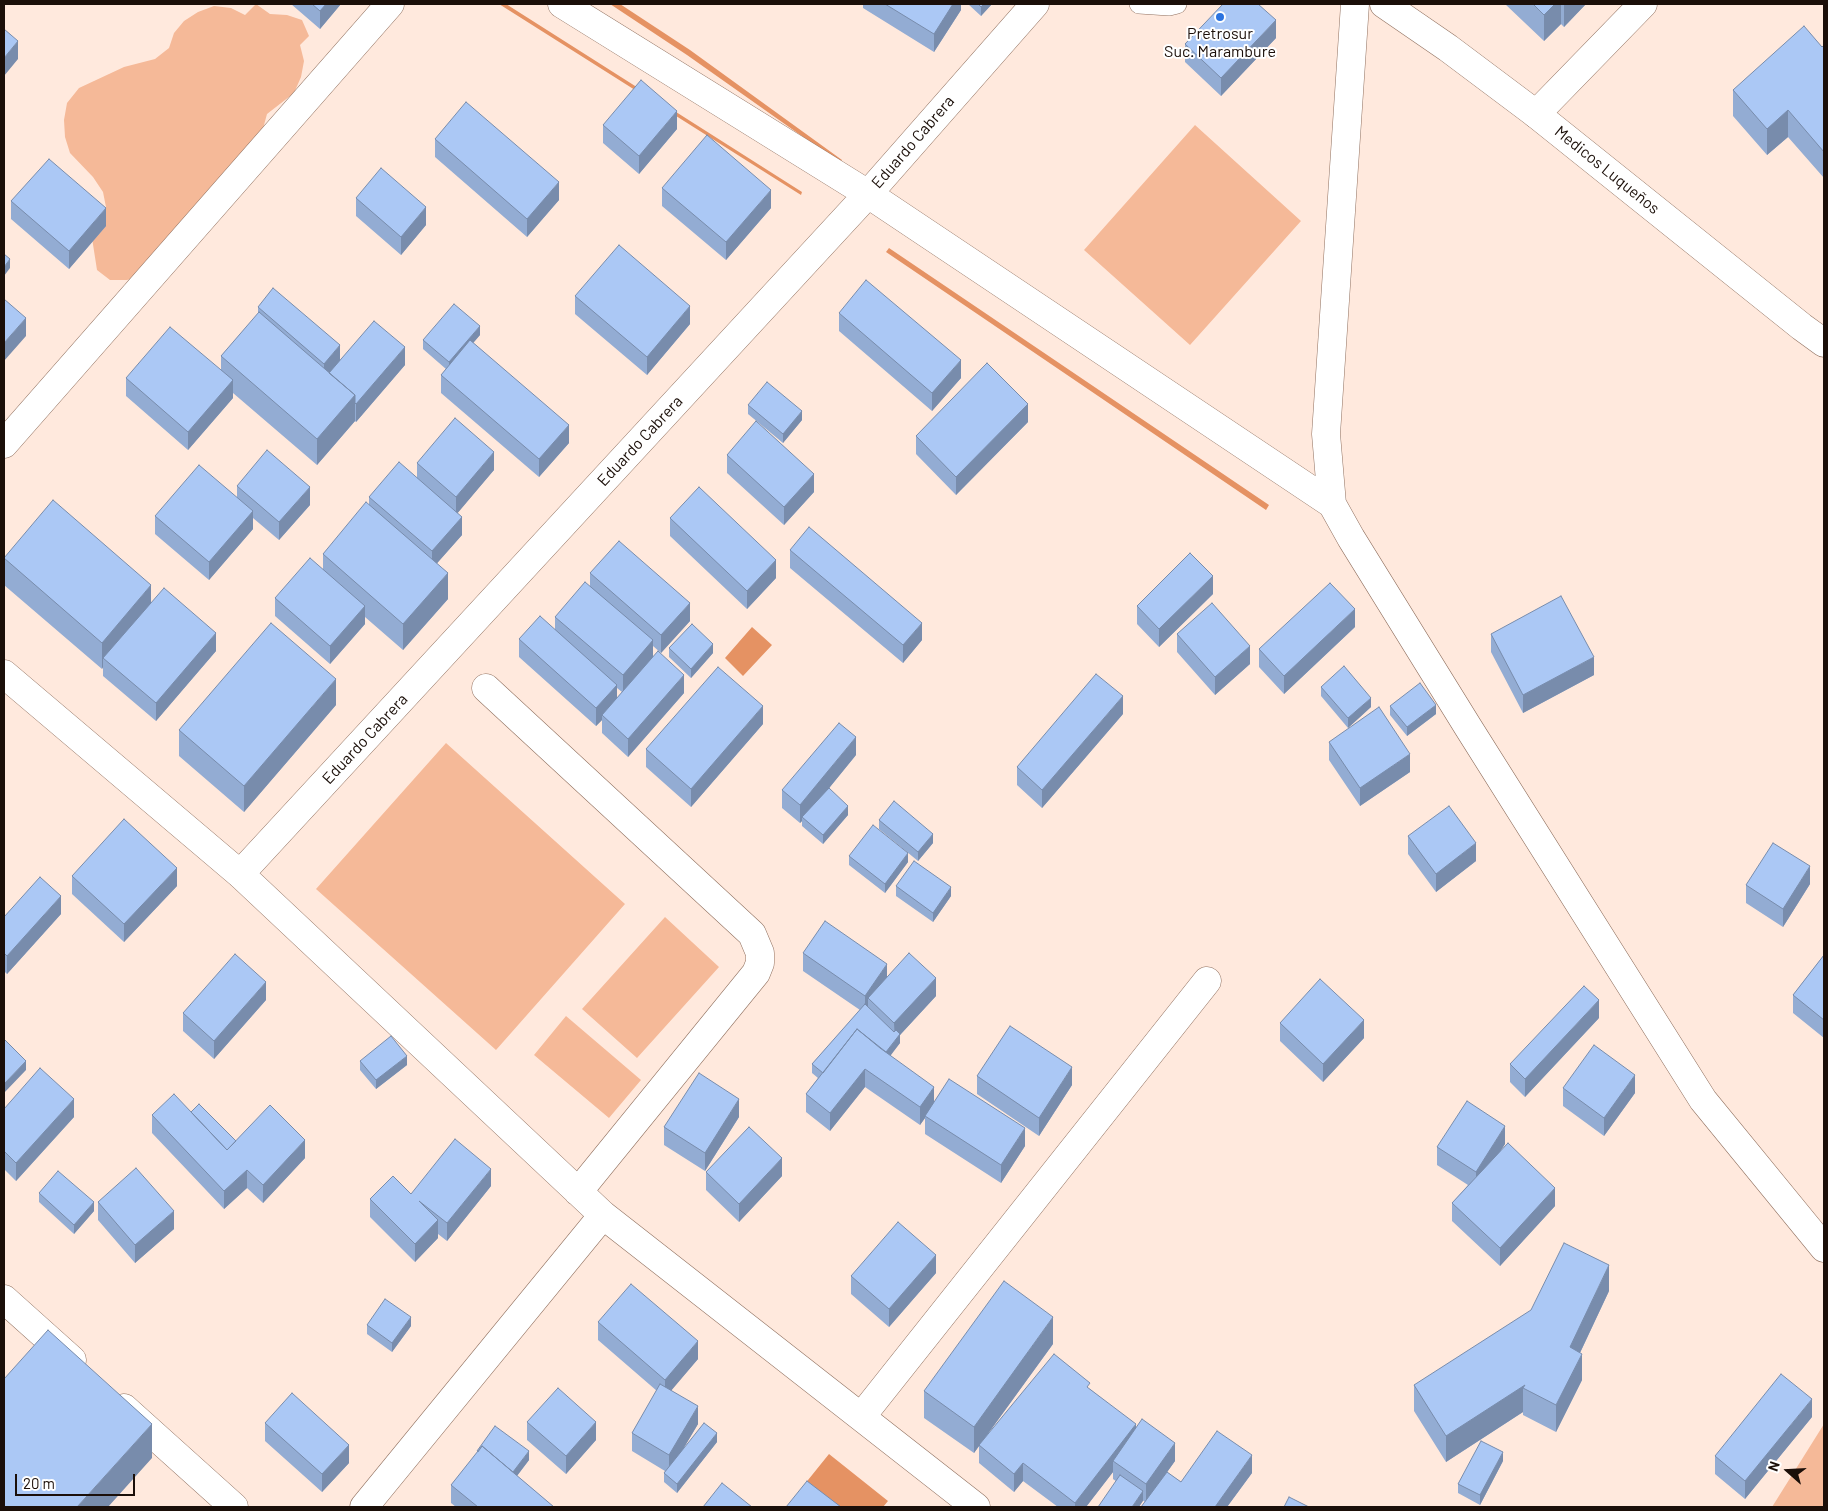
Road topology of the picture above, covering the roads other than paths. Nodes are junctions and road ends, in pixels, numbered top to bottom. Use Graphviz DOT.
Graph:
graph roads {
  1 [pos="390,4"];
  2 [pos="562,4"];
  3 [pos="1035,4"];
  4 [pos="1139,4"];
  5 [pos="1177,4"];
  6 [pos="1355,4"];
  7 [pos="1384,4"];
  8 [pos="1644,4"];
  9 [pos="1536,114"];
  10 [pos="868,194"];
  11 [pos="1824,343"];
  12 [pos="4,444"];
  13 [pos="1332,504"];
  14 [pos="4,674"];
  15 [pos="486,688"];
  16 [pos="240,874"];
  17 [pos="1207,981"];
  18 [pos="578,1192"];
  19 [pos="604,1215"];
  20 [pos="1824,1248"];
  21 [pos="4,1299"];
  22 [pos="861,1417"];
  23 [pos="234,1507"];
  24 [pos="364,1507"];
  25 [pos="976,1507"];
  1 -- 12 [label="street"];
  2 -- 10 [label="street"];
  3 -- 10 [label="street, Eduardo Cabrera"];
  4 -- 5 [label="lane"];
  6 -- 13 [label="street"];
  7 -- 9 [label="street, Medicos Luqueños"];
  8 -- 9 [label="street"];
  9 -- 11 [label="street, Medicos Luqueños"];
  10 -- 13 [label="street"];
  10 -- 16 [label="street, Eduardo Cabrera"];
  13 -- 20 [label="street"];
  14 -- 16 [label="street"];
  15 -- 18 [label="street"];
  16 -- 18 [label="street"];
  17 -- 22 [label="street"];
  18 -- 19 [label="street"];
  19 -- 22 [label="street"];
  19 -- 24 [label="street"];
  21 -- 23 [label="street"];
  22 -- 25 [label="street"];
}
